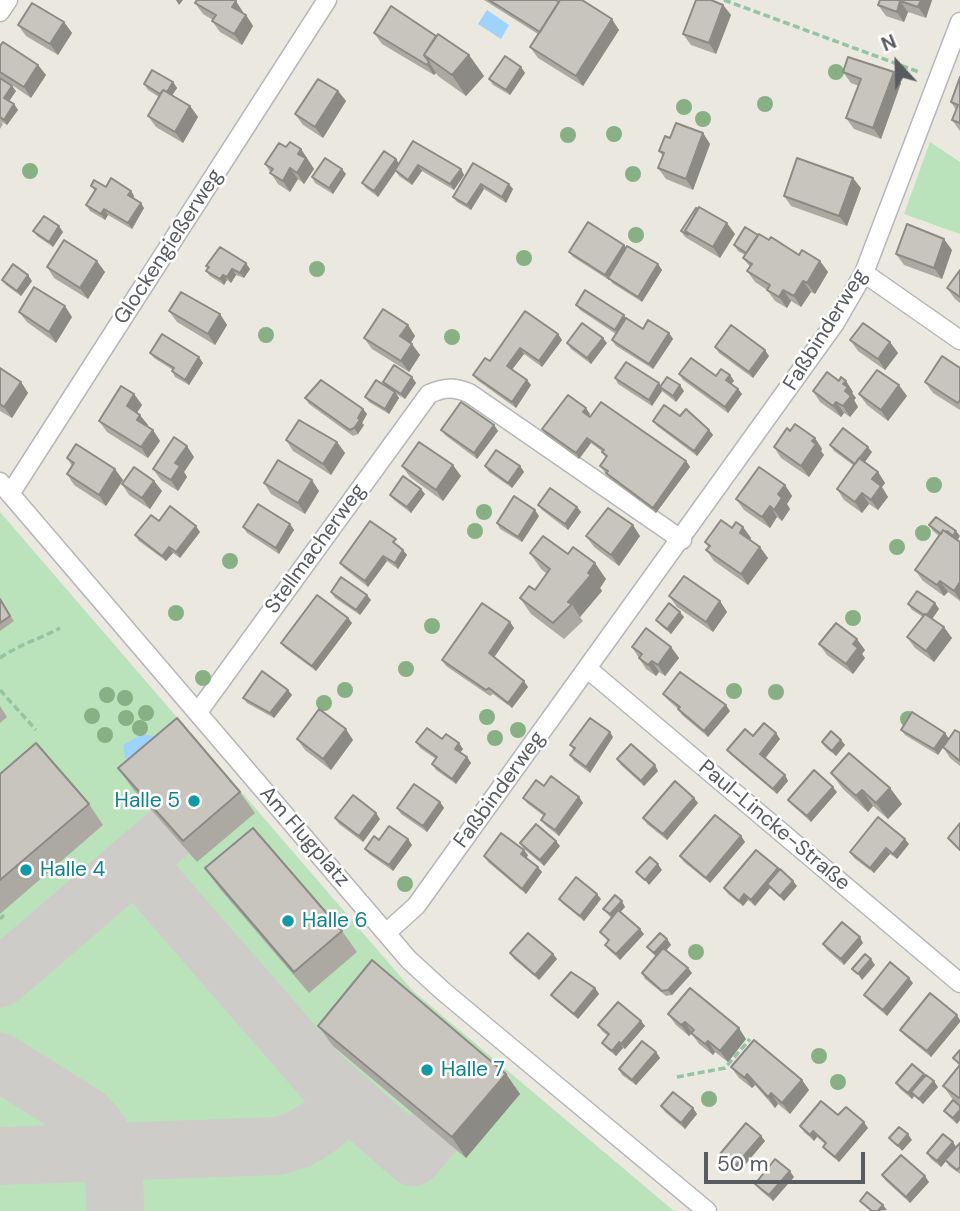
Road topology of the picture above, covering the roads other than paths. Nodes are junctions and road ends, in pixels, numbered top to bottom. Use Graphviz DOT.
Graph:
graph roads {
  1 [pos="8,0"];
  2 [pos="327,0"];
  3 [pos="0,12"];
  4 [pos="960,22"];
  5 [pos="864,272"];
  6 [pos="960,340"];
  7 [pos="5,488"];
  8 [pos="682,540"];
  9 [pos="589,670"];
  10 [pos="198,712"];
  11 [pos="386,933"];
  12 [pos="960,982"];
  13 [pos="707,1211"];
  1 -- 3 [label="street"];
  2 -- 7 [label="street, Glockengießerweg"];
  4 -- 5 [label="street, Faßbinderweg"];
  5 -- 6 [label="street"];
  5 -- 8 [label="street, Faßbinderweg"];
  7 -- 10 [label="street, Am Flugplatz"];
  8 -- 9 [label="street, Faßbinderweg"];
  8 -- 10 [label="street, Stellmacherweg"];
  9 -- 11 [label="street, Faßbinderweg"];
  9 -- 12 [label="street, Paul-Lincke-Straße"];
  10 -- 11 [label="street, Am Flugplatz"];
  11 -- 13 [label="street, Am Flugplatz"];
}
